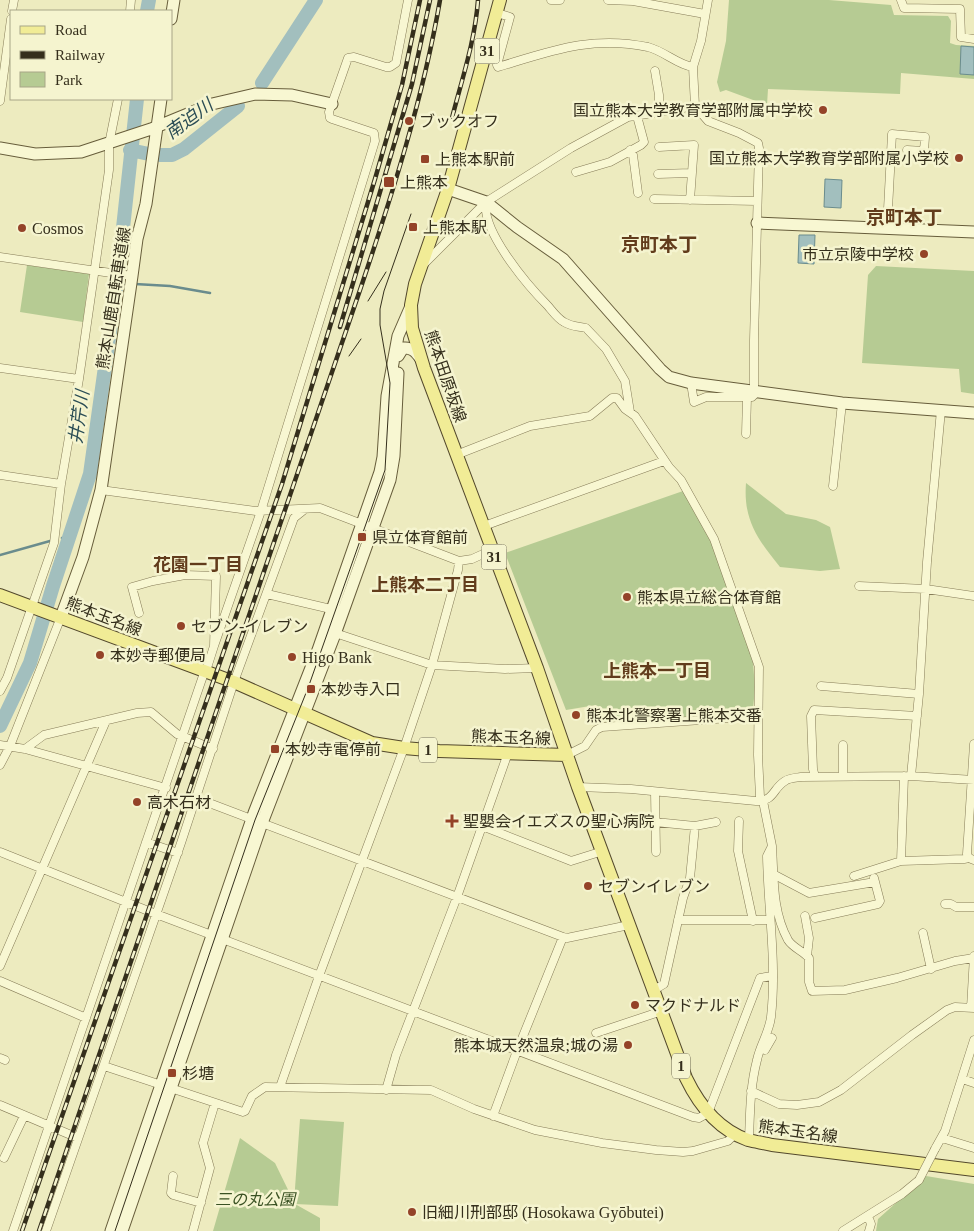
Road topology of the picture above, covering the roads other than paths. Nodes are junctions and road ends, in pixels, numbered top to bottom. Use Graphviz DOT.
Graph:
graph roads {
  1 [pos="174,0"];
  2 [pos="408,0"];
  3 [pos="550,0"];
  4 [pos="560,0"];
  5 [pos="608,0"];
  6 [pos="708,0"];
  7 [pos="901,0"];
  8 [pos="633,1"];
  9 [pos="499,6"];
  10 [pos="172,13"];
  11 [pos="705,14"];
  12 [pos="10,25"];
  13 [pos="974,39"];
  14 [pos="6,49"];
  15 [pos="693,67"];
  16 [pos="655,71"];
  17 [pos="118,100"];
  18 [pos="161,100"];
  19 [pos="0,101"];
  20 [pos="332,104"];
  21 [pos="695,106"];
  22 [pos="659,112"];
  23 [pos="637,116"];
  24 [pos="154,127"];
  25 [pos="111,143"];
  26 [pos="659,147"];
  27 [pos="0,148"];
  28 [pos="630,150"];
  29 [pos="907,150"];
  30 [pos="576,172"];
  31 [pos="691,173"];
  32 [pos="658,174"];
  33 [pos="448,189"];
  34 [pos="638,193"];
  35 [pos="654,199"];
  36 [pos="690,200"];
  37 [pos="758,201"];
  38 [pos="486,202"];
  39 [pos="757,223"];
  40 [pos="888,228"];
  41 [pos="974,232"];
  42 [pos="0,257"];
  43 [pos="418,269"];
  44 [pos="93,272"];
  45 [pos="131,282"];
  46 [pos="411,305"];
  47 [pos="398,336"];
  48 [pos="398,356"];
  49 [pos="421,359"];
  50 [pos="0,368"];
  51 [pos="79,378"];
  52 [pos="691,383"];
  53 [pos="750,394"];
  54 [pos="842,403"];
  55 [pos="942,410"];
  56 [pos="630,412"];
  57 [pos="974,413"];
  58 [pos="746,434"];
  59 [pos="456,455"];
  60 [pos="664,461"];
  61 [pos="0,475"];
  62 [pos="61,484"];
  63 [pos="833,486"];
  64 [pos="101,490"];
  65 [pos="304,510"];
  66 [pos="260,511"];
  67 [pos="368,526"];
  68 [pos="484,526"];
  69 [pos="492,550"];
  70 [pos="459,561"];
  71 [pos="859,586"];
  72 [pos="926,589"];
  73 [pos="267,594"];
  74 [pos="0,595"];
  75 [pos="974,596"];
  76 [pos="32,606"];
  77 [pos="338,611"];
  78 [pos="139,613"];
  79 [pos="58,616"];
  80 [pos="330,632"];
  81 [pos="214,646"];
  82 [pos="432,665"];
  83 [pos="537,668"];
  84 [pos="206,671"];
  85 [pos="234,682"];
  86 [pos="821,686"];
  87 [pos="0,691"];
  88 [pos="919,694"];
  89 [pos="300,711"];
  90 [pos="758,716"];
  91 [pos="917,716"];
  92 [pos="106,721"];
  93 [pos="183,738"];
  94 [pos="974,744"];
  95 [pos="843,745"];
  96 [pos="5,746"];
  97 [pos="404,748"];
  98 [pos="25,749"];
  99 [pos="213,749"];
  100 [pos="508,753"];
  101 [pos="567,755"];
  102 [pos="0,765"];
  103 [pos="86,765"];
  104 [pos="843,776"];
  105 [pos="908,776"];
  106 [pos="815,777"];
  107 [pos="972,780"];
  108 [pos="578,787"];
  109 [pos="166,788"];
  110 [pos="655,792"];
  111 [pos="196,798"];
  112 [pos="763,801"];
  113 [pos="739,820"];
  114 [pos="257,821"];
  115 [pos="656,822"];
  116 [pos="716,822"];
  117 [pos="482,826"];
  118 [pos="695,826"];
  119 [pos="146,842"];
  120 [pos="772,846"];
  121 [pos="603,851"];
  122 [pos="0,852"];
  123 [pos="656,852"];
  124 [pos="178,853"];
  125 [pos="972,859"];
  126 [pos="362,861"];
  127 [pos="901,861"];
  128 [pos="41,870"];
  129 [pos="873,871"];
  130 [pos="773,874"];
  131 [pos="854,876"];
  132 [pos="875,882"];
  133 [pos="457,897"];
  134 [pos="125,902"];
  135 [pos="945,904"];
  136 [pos="974,907"];
  137 [pos="156,914"];
  138 [pos="805,916"];
  139 [pos="815,918"];
  140 [pos="678,920"];
  141 [pos="770,920"];
  142 [pos="753,921"];
  143 [pos="629,924"];
  144 [pos="923,933"];
  145 [pos="217,936"];
  146 [pos="563,937"];
  147 [pos="807,956"];
  148 [pos="974,957"];
  149 [pos="0,966"];
  150 [pos="931,969"];
  151 [pos="319,976"];
  152 [pos="772,976"];
  153 [pos="0,980"];
  154 [pos="654,990"];
  155 [pos="972,1008"];
  156 [pos="413,1010"];
  157 [pos="662,1011"];
  158 [pos="86,1018"];
  159 [pos="596,1033"];
  160 [pos="772,1038"];
  161 [pos="974,1040"];
  162 [pos="517,1051"];
  163 [pos="756,1064"];
  164 [pos="104,1066"];
  165 [pos="962,1079"];
  166 [pos="974,1082"];
  167 [pos="166,1087"];
  168 [pos="280,1087"];
  169 [pos="386,1090"];
  170 [pos="750,1091"];
  171 [pos="215,1103"];
  172 [pos="0,1105"];
  173 [pos="708,1113"];
  174 [pos="24,1116"];
  175 [pos="493,1116"];
  176 [pos="49,1126"];
  177 [pos="735,1134"];
  178 [pos="78,1138"];
  179 [pos="942,1138"];
  180 [pos="749,1140"];
  181 [pos="974,1148"];
  182 [pos="4,1158"];
  183 [pos="974,1170"];
  184 [pos="173,1176"];
  185 [pos="201,1203"];
  186 [pos="868,1216"];
  187 [pos="13,1231"];
  188 [pos="46,1231"];
  189 [pos="111,1231"];
  190 [pos="122,1231"];
  191 [pos="193,1231"];
  192 [pos="843,1231"];
  193 [pos="869,1231"];
  1 -- 10 [label="street"];
  2 -- 20 [label="street"];
  3 -- 4 [label="street"];
  5 -- 8 [label="street"];
  6 -- 11 [label="street"];
  7 -- 13 [label="street"];
  8 -- 11 [label="street"];
  9 -- 15 [label="street"];
  9 -- 33 [label="main road, 熊本田原坂線 / 31"];
  11 -- 15 [label="street"];
  12 -- 14 [label="street"];
  14 -- 19 [label="street"];
  15 -- 21 [label="street"];
  16 -- 22 [label="street"];
  17 -- 25 [label="street"];
  18 -- 24 [label="street, 熊本山鹿自転車道線"];
  20 -- 24 [label="street"];
  20 -- 66 [label="street"];
  21 -- 22 [label="street"];
  21 -- 37 [label="street"];
  22 -- 23 [label="street"];
  23 -- 28 [label="street"];
  23 -- 38 [label="street"];
  24 -- 25 [label="street"];
  24 -- 45 [label="street, 熊本山鹿自転車道線"];
  25 -- 27 [label="street"];
  25 -- 44 [label="street"];
  26 -- 31 [label="street"];
  28 -- 30 [label="street"];
  28 -- 34 [label="street"];
  29 -- 40 [label="street"];
  31 -- 32 [label="street"];
  31 -- 36 [label="street"];
  33 -- 38 [label="street"];
  33 -- 43 [label="main road, 熊本田原坂線 / 31"];
  35 -- 36 [label="street"];
  36 -- 37 [label="street"];
  37 -- 39 [label="street"];
  38 -- 43 [label="street"];
  38 -- 52 [label="street"];
  38 -- 56 [label="street"];
  39 -- 40 [label="street"];
  39 -- 53 [label="street"];
  40 -- 41 [label="street"];
  42 -- 44 [label="street"];
  43 -- 46 [label="main road, 熊本田原坂線 / 31"];
  44 -- 45 [label="street"];
  44 -- 51 [label="street"];
  45 -- 64 [label="street, 熊本山鹿自転車道線"];
  46 -- 47 [label="street"];
  46 -- 49 [label="main road, 熊本田原坂線 / 31"];
  47 -- 48 [label="street"];
  47 -- 67 [label="street"];
  48 -- 49 [label="street"];
  48 -- 67 [label="street"];
  49 -- 59 [label="main road, 熊本田原坂線 / 31"];
  50 -- 51 [label="street"];
  51 -- 62 [label="street"];
  52 -- 53 [label="street"];
  52 -- 53 [label="street"];
  53 -- 54 [label="street"];
  53 -- 58 [label="street"];
  54 -- 55 [label="street"];
  54 -- 63 [label="street"];
  55 -- 57 [label="street"];
  55 -- 72 [label="street"];
  56 -- 59 [label="street"];
  56 -- 60 [label="street"];
  59 -- 68 [label="main road, 熊本田原坂線 / 31"];
  60 -- 68 [label="street"];
  60 -- 90 [label="street"];
  61 -- 62 [label="street"];
  62 -- 76 [label="street"];
  64 -- 66 [label="street"];
  64 -- 79 [label="street, 熊本山鹿自転車道線"];
  65 -- 66 [label="street"];
  65 -- 67 [label="street"];
  65 -- 73 [label="street"];
  66 -- 81 [label="street"];
  67 -- 70 [label="street"];
  67 -- 77 [label="street"];
  68 -- 69 [label="main road, 熊本田原坂線 / 31"];
  69 -- 70 [label="street"];
  69 -- 83 [label="main road, 熊本田原坂線 / 31"];
  70 -- 82 [label="street"];
  71 -- 72 [label="street"];
  72 -- 75 [label="street"];
  72 -- 88 [label="street"];
  73 -- 77 [label="street"];
  73 -- 85 [label="street"];
  74 -- 76 [label="main road, 熊本玉名線 / 1"];
  76 -- 79 [label="main road, 熊本玉名線 / 1"];
  76 -- 87 [label="street"];
  77 -- 80 [label="street"];
  78 -- 81 [label="street"];
  79 -- 84 [label="main road, 熊本玉名線 / 1"];
  79 -- 96 [label="street"];
  80 -- 82 [label="street"];
  80 -- 89 [label="street"];
  81 -- 84 [label="street"];
  82 -- 83 [label="street"];
  82 -- 97 [label="street"];
  83 -- 101 [label="main road, 熊本田原坂線 / 31"];
  84 -- 85 [label="main road, 熊本玉名線 / 1"];
  84 -- 93 [label="street"];
  85 -- 89 [label="main road, 熊本玉名線 / 1"];
  85 -- 99 [label="street"];
  86 -- 88 [label="street"];
  88 -- 91 [label="street"];
  89 -- 97 [label="main road, 熊本玉名線 / 1"];
  89 -- 114 [label="street"];
  90 -- 101 [label="street"];
  90 -- 112 [label="street"];
  91 -- 105 [label="street"];
  91 -- 106 [label="street"];
  92 -- 93 [label="street"];
  92 -- 98 [label="street"];
  92 -- 103 [label="street"];
  93 -- 99 [label="street"];
  93 -- 109 [label="street"];
  94 -- 107 [label="street"];
  95 -- 104 [label="street"];
  96 -- 98 [label="street"];
  96 -- 102 [label="street"];
  97 -- 100 [label="main road, 熊本玉名線 / 1"];
  97 -- 126 [label="street"];
  98 -- 103 [label="street"];
  99 -- 111 [label="street"];
  100 -- 101 [label="main road, 熊本玉名線 / 1"];
  100 -- 117 [label="street"];
  101 -- 108 [label="main road, 熊本玉名線 / 1"];
  103 -- 109 [label="street"];
  103 -- 128 [label="street"];
  104 -- 105 [label="street"];
  104 -- 106 [label="street"];
  105 -- 107 [label="street"];
  105 -- 127 [label="street"];
  106 -- 112 [label="street"];
  107 -- 125 [label="street"];
  108 -- 110 [label="street"];
  108 -- 121 [label="main road, 熊本玉名線 / 1"];
  109 -- 119 [label="street"];
  110 -- 112 [label="street"];
  110 -- 115 [label="street"];
  111 -- 114 [label="street"];
  111 -- 124 [label="street"];
  112 -- 120 [label="street"];
  113 -- 142 [label="street"];
  114 -- 126 [label="street"];
  114 -- 145 [label="street"];
  115 -- 118 [label="street"];
  115 -- 123 [label="street"];
  116 -- 118 [label="street"];
  117 -- 121 [label="street"];
  117 -- 133 [label="street"];
  118 -- 140 [label="street"];
  119 -- 124 [label="street"];
  119 -- 134 [label="street"];
  120 -- 130 [label="street"];
  120 -- 141 [label="street"];
  121 -- 143 [label="main road, 熊本玉名線 / 1"];
  122 -- 128 [label="street"];
  124 -- 137 [label="street"];
  125 -- 127 [label="street"];
  126 -- 133 [label="street"];
  126 -- 151 [label="street"];
  127 -- 129 [label="street"];
  128 -- 134 [label="street"];
  128 -- 149 [label="street"];
  129 -- 131 [label="street"];
  129 -- 132 [label="street"];
  130 -- 132 [label="street"];
  130 -- 147 [label="street"];
  132 -- 139 [label="street"];
  133 -- 146 [label="street"];
  133 -- 156 [label="street"];
  134 -- 137 [label="street"];
  134 -- 158 [label="street"];
  135 -- 136 [label="street"];
  137 -- 145 [label="street"];
  137 -- 164 [label="street"];
  138 -- 147 [label="street"];
  140 -- 142 [label="street"];
  140 -- 154 [label="street"];
  141 -- 142 [label="street"];
  141 -- 152 [label="street"];
  143 -- 146 [label="street"];
  143 -- 154 [label="main road, 熊本玉名線 / 1"];
  144 -- 150 [label="street"];
  145 -- 151 [label="street"];
  145 -- 167 [label="street"];
  146 -- 162 [label="street"];
  147 -- 150 [label="street"];
  148 -- 150 [label="street"];
  148 -- 155 [label="street"];
  151 -- 156 [label="street"];
  151 -- 168 [label="street"];
  152 -- 163 [label="street"];
  152 -- 173 [label="street"];
  153 -- 158 [label="street"];
  154 -- 157 [label="main road, 熊本玉名線 / 1"];
  155 -- 170 [label="street"];
  156 -- 162 [label="street"];
  156 -- 169 [label="street"];
  157 -- 159 [label="street"];
  157 -- 173 [label="main road, 熊本玉名線 / 1"];
  158 -- 176 [label="street"];
  160 -- 163 [label="street"];
  161 -- 165 [label="street"];
  162 -- 173 [label="street"];
  162 -- 175 [label="street"];
  163 -- 170 [label="street"];
  164 -- 167 [label="street"];
  164 -- 178 [label="street"];
  165 -- 166 [label="street"];
  165 -- 179 [label="street"];
  167 -- 171 [label="street"];
  167 -- 189 [label="street"];
  167 -- 190 [label="street"];
  168 -- 169 [label="street"];
  168 -- 171 [label="street"];
  169 -- 175 [label="street"];
  170 -- 180 [label="street"];
  171 -- 185 [label="street"];
  172 -- 174 [label="street"];
  173 -- 177 [label="main road, 熊本玉名線 / 1"];
  174 -- 176 [label="street"];
  174 -- 182 [label="street"];
  175 -- 177 [label="street"];
  176 -- 178 [label="street"];
  176 -- 187 [label="street"];
  177 -- 180 [label="main road, 熊本玉名線 / 1"];
  178 -- 188 [label="street"];
  179 -- 181 [label="street"];
  179 -- 186 [label="street, bridge"];
  180 -- 183 [label="main road, 熊本玉名線 / 1"];
  184 -- 185 [label="street"];
  185 -- 191 [label="street"];
  186 -- 192 [label="street"];
  186 -- 193 [label="street"];
}
